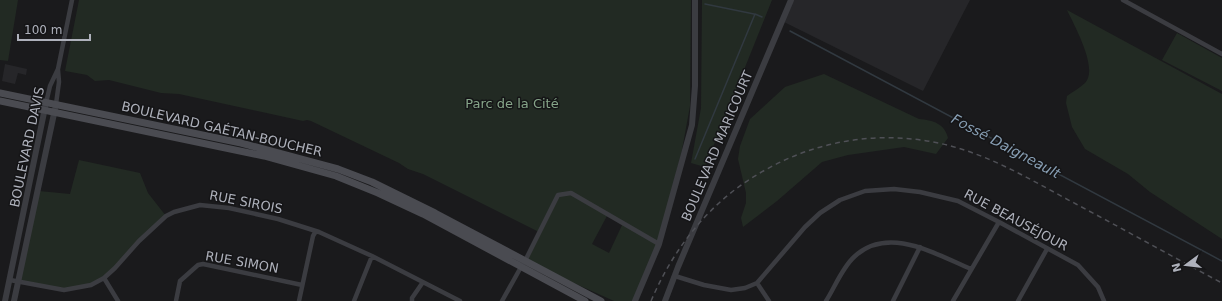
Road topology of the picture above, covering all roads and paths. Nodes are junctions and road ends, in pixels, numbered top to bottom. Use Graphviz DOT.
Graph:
graph roads {
  1 [pos="72,0"];
  2 [pos="695,0"];
  3 [pos="791,0"];
  4 [pos="1123,0"];
  5 [pos="1222,54"];
  6 [pos="58,69"];
  7 [pos="0,93"];
  8 [pos="0,101"];
  9 [pos="56,104"];
  10 [pos="45,107"];
  11 [pos="54,112"];
  12 [pos="999,222"];
  13 [pos="316,231"];
  14 [pos="660,244"];
  15 [pos="920,247"];
  16 [pos="1047,249"];
  17 [pos="372,256"];
  18 [pos="523,264"];
  19 [pos="971,269"];
  20 [pos="675,276"];
  21 [pos="104,278"];
  22 [pos="10,280"];
  23 [pos="19,282"];
  24 [pos="423,282"];
  25 [pos="757,283"];
  26 [pos="302,285"];
  27 [pos="1020,300"];
  28 [pos="5,301"];
  29 [pos="14,301"];
  30 [pos="118,301"];
  31 [pos="176,301"];
  32 [pos="299,301"];
  33 [pos="354,301"];
  34 [pos="412,301"];
  35 [pos="460,301"];
  36 [pos="502,301"];
  37 [pos="585,301"];
  38 [pos="601,301"];
  39 [pos="635,301"];
  40 [pos="665,301"];
  41 [pos="769,301"];
  42 [pos="826,301"];
  43 [pos="893,301"];
  44 [pos="953,301"];
  45 [pos="1104,301"];
  1 -- 6 [label="street, BOULEVARD DAVIS"];
  2 -- 14 [label="street"];
  3 -- 20 [label="street, BOULEVARD MARICOURT"];
  4 -- 5 [label="street"];
  6 -- 9 [label="street, BOULEVARD DAVIS"];
  6 -- 10 [label="street, BOULEVARD DAVIS"];
  7 -- 10 [label="main road, BOULEVARD GAÉTAN-BOUCHER"];
  8 -- 10 [label="main road, BOULEVARD GAÉTAN-BOUCHER"];
  9 -- 10 [label="main road, BOULEVARD GAÉTAN-BOUCHER"];
  9 -- 11 [label="street, BOULEVARD DAVIS"];
  9 -- 18 [label="main road, BOULEVARD GAÉTAN-BOUCHER"];
  10 -- 11 [label="main road, BOULEVARD GAÉTAN-BOUCHER"];
  10 -- 22 [label="street, BOULEVARD DAVIS"];
  11 -- 18 [label="main road, BOULEVARD GAÉTAN-BOUCHER"];
  11 -- 23 [label="street, BOULEVARD DAVIS"];
  12 -- 16 [label="street, RUE BEAUSÉJOUR"];
  12 -- 19 [label="street"];
  12 -- 25 [label="street, RUE BEAUSÉJOUR"];
  13 -- 17 [label="street, RUE SIROIS"];
  13 -- 21 [label="street, RUE SIROIS"];
  13 -- 26 [label="street"];
  14 -- 18 [label="street"];
  14 -- 39 [label="street"];
  15 -- 19 [label="street"];
  15 -- 42 [label="street"];
  15 -- 43 [label="street"];
  16 -- 27 [label="street"];
  16 -- 45 [label="street, RUE BEAUSÉJOUR"];
  17 -- 24 [label="street, RUE SIROIS"];
  17 -- 33 [label="street"];
  18 -- 36 [label="street"];
  18 -- 37 [label="main road, BOULEVARD GAÉTAN-BOUCHER"];
  18 -- 38 [label="main road, BOULEVARD GAÉTAN-BOUCHER"];
  19 -- 44 [label="street"];
  20 -- 25 [label="street"];
  20 -- 40 [label="street, BOULEVARD MARICOURT"];
  21 -- 23 [label="street, RUE SIROIS"];
  21 -- 30 [label="street"];
  22 -- 23 [label="street, RUE SIROIS"];
  22 -- 28 [label="street, BOULEVARD DAVIS"];
  23 -- 29 [label="street, BOULEVARD DAVIS"];
  24 -- 34 [label="street"];
  24 -- 35 [label="street, RUE SIROIS"];
  25 -- 41 [label="street"];
  26 -- 31 [label="street, RUE SIMON"];
  26 -- 32 [label="street"];
}
